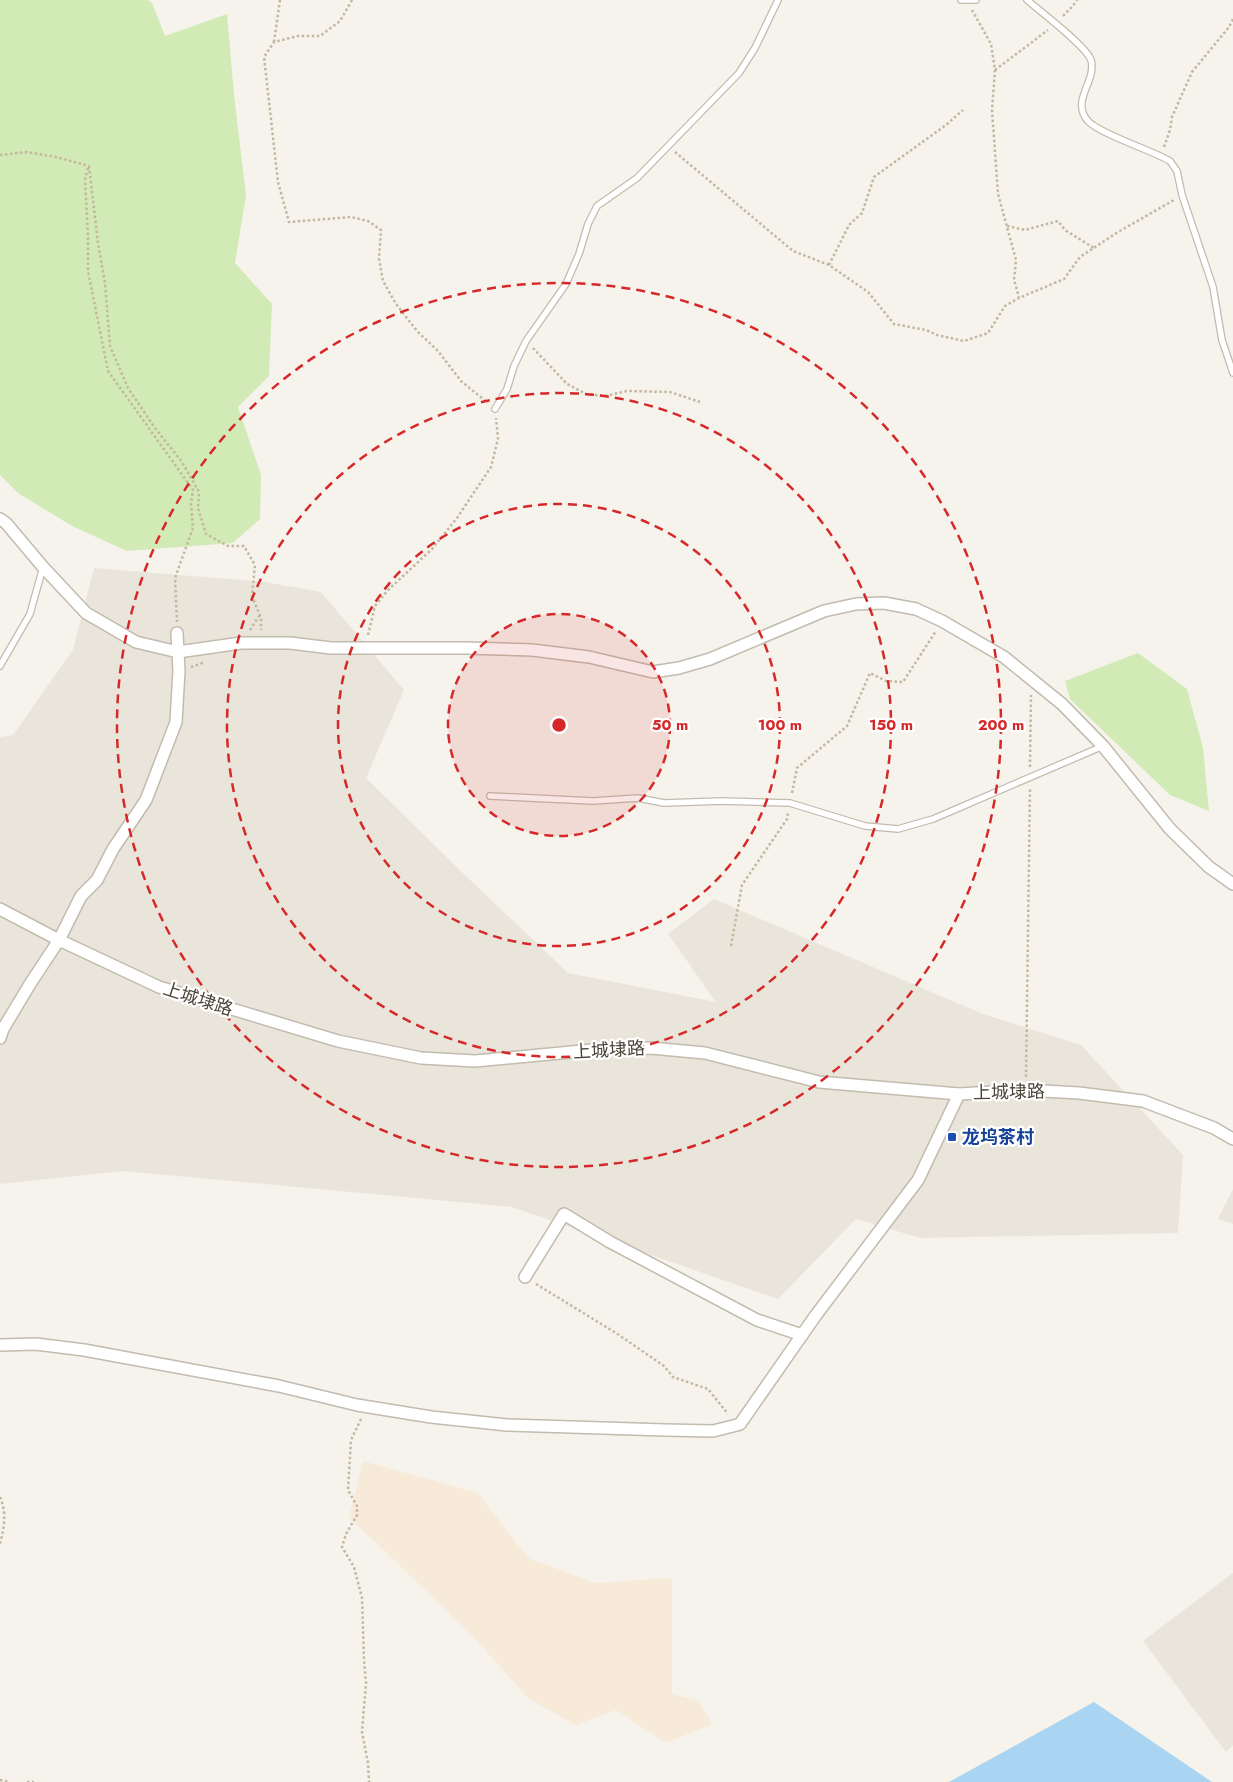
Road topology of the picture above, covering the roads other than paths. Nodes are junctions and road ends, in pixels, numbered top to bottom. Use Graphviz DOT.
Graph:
graph roads {
  1 [pos="778,0"];
  2 [pos="961,0"];
  3 [pos="976,0"];
  4 [pos="1027,0"];
  5 [pos="966,1"];
  6 [pos="1233,373"];
  7 [pos="495,409"];
  8 [pos="0,519"];
  9 [pos="43,567"];
  10 [pos="177,633"];
  11 [pos="178,652"];
  12 [pos="0,666"];
  13 [pos="1103,746"];
  14 [pos="490,796"];
  15 [pos="1233,884"];
  16 [pos="0,909"];
  17 [pos="59,940"];
  18 [pos="0,1038"];
  19 [pos="960,1094"];
  20 [pos="1233,1139"];
  21 [pos="525,1277"];
  22 [pos="802,1335"];
  23 [pos="0,1345"];
  1 -- 7 [label="lane"];
  2 -- 5 [label="lane"];
  3 -- 5 [label="lane"];
  4 -- 6 [label="lane"];
  8 -- 9 [label="street"];
  9 -- 11 [label="street"];
  9 -- 12 [label="lane"];
  10 -- 11 [label="street"];
  11 -- 13 [label="street"];
  11 -- 17 [label="street"];
  13 -- 14 [label="lane"];
  13 -- 15 [label="street"];
  16 -- 17 [label="street, 上城埭路"];
  17 -- 18 [label="street"];
  17 -- 19 [label="street, 上城埭路"];
  19 -- 20 [label="street, 上城埭路"];
  19 -- 22 [label="street"];
  21 -- 22 [label="street"];
  22 -- 23 [label="street"];
}
